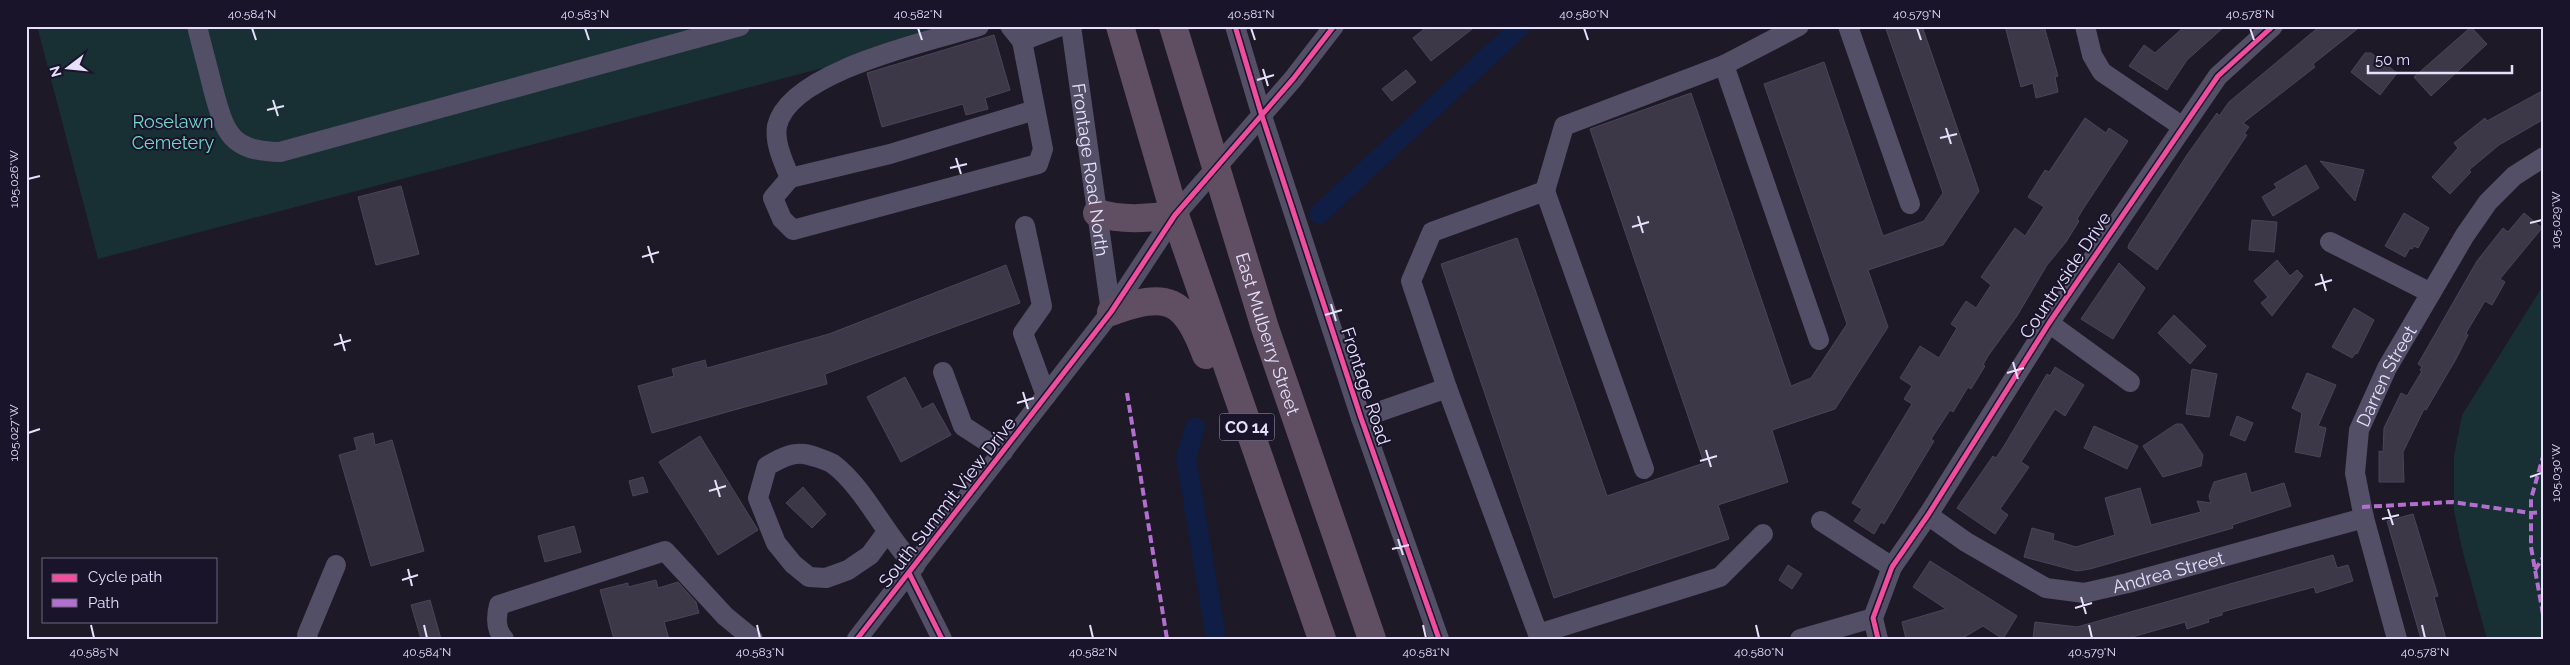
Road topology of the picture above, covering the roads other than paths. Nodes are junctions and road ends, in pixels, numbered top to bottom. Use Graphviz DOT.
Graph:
graph roads {
  1 [pos="197,26"];
  2 [pos="740,26"];
  3 [pos="979,26"];
  4 [pos="1061,26"];
  5 [pos="1071,26"];
  6 [pos="1120,26"];
  7 [pos="1173,26"];
  8 [pos="1236,26"];
  9 [pos="1334,26"];
  10 [pos="1800,26"];
  11 [pos="1848,26"];
  12 [pos="2085,26"];
  13 [pos="2273,26"];
  14 [pos="1016,34"];
  15 [pos="1724,65"];
  16 [pos="1035,110"];
  17 [pos="1261,113"];
  18 [pos="2183,127"];
  19 [pos="2544,157"];
  20 [pos="1216,170"];
  21 [pos="790,178"];
  22 [pos="1545,191"];
  23 [pos="1910,204"];
  24 [pos="1097,213"];
  25 [pos="1175,215"];
  26 [pos="1025,226"];
  27 [pos="2330,242"];
  28 [pos="2431,293"];
  29 [pos="1111,312"];
  30 [pos="2048,323"];
  31 [pos="1819,340"];
  32 [pos="943,372"];
  33 [pos="2130,382"];
  34 [pos="1447,388"];
  35 [pos="1046,396"];
  36 [pos="1361,418"];
  37 [pos="1003,452"];
  38 [pos="1260,463"];
  39 [pos="1644,469"];
  40 [pos="1928,515"];
  41 [pos="2364,518"];
  42 [pos="1821,521"];
  43 [pos="886,532"];
  44 [pos="1763,534"];
  45 [pos="336,564"];
  46 [pos="1892,567"];
  47 [pos="912,570"];
  48 [pos="1873,618"];
  49 [pos="308,639"];
  50 [pos="504,639"];
  51 [pos="753,639"];
  52 [pos="857,639"];
  53 [pos="942,639"];
  54 [pos="1322,639"];
  55 [pos="1372,639"];
  56 [pos="1439,639"];
  57 [pos="1800,639"];
  58 [pos="1878,639"];
  59 [pos="2397,639"];
  1 -- 2 [label="street"];
  3 -- 21 [label="street"];
  4 -- 14 [label="street"];
  5 -- 24 [label="street, Frontage Road North"];
  6 -- 25 [label="highway, CO 14"];
  7 -- 20 [label="highway, East Mulberry Street / CO 14"];
  8 -- 17 [label="street, Frontage Road"];
  9 -- 17 [label="street, South Summit View Drive"];
  10 -- 15 [label="street"];
  11 -- 23 [label="street"];
  12 -- 18 [label="street"];
  13 -- 18 [label="street, Countryside Drive"];
  14 -- 16 [label="street"];
  15 -- 22 [label="street"];
  15 -- 31 [label="street"];
  16 -- 21 [label="street"];
  16 -- 21 [label="street"];
  17 -- 20 [label="street, South Summit View Drive"];
  17 -- 36 [label="street, Frontage Road"];
  18 -- 30 [label="street, Countryside Drive"];
  19 -- 28 [label="street, Darren Street"];
  20 -- 25 [label="street, South Summit View Drive"];
  20 -- 55 [label="highway, East Mulberry Street / CO 14"];
  22 -- 34 [label="street"];
  22 -- 39 [label="street"];
  24 -- 25 [label="highway"];
  24 -- 29 [label="street, Frontage Road North"];
  25 -- 29 [label="street, South Summit View Drive"];
  25 -- 38 [label="highway, CO 14"];
  26 -- 35 [label="street"];
  27 -- 28 [label="street"];
  28 -- 41 [label="street, Darren Street"];
  29 -- 35 [label="street, South Summit View Drive"];
  29 -- 38 [label="highway"];
  30 -- 33 [label="street"];
  30 -- 40 [label="street, Countryside Drive"];
  32 -- 37 [label="street"];
  34 -- 36 [label="street"];
  34 -- 44 [label="street"];
  35 -- 37 [label="street, South Summit View Drive"];
  36 -- 56 [label="street, Frontage Road"];
  37 -- 47 [label="street, South Summit View Drive"];
  38 -- 54 [label="highway, CO 14"];
  40 -- 41 [label="street, Andrea Street"];
  40 -- 46 [label="street, Countryside Drive"];
  41 -- 59 [label="street, Darren Street"];
  42 -- 46 [label="street"];
  43 -- 43 [label="street"];
  43 -- 47 [label="street"];
  45 -- 49 [label="street"];
  46 -- 48 [label="street, Countryside Drive"];
  47 -- 52 [label="street, South Summit View Drive"];
  47 -- 53 [label="street"];
  48 -- 57 [label="street"];
  48 -- 58 [label="street"];
  50 -- 51 [label="street"];
}
